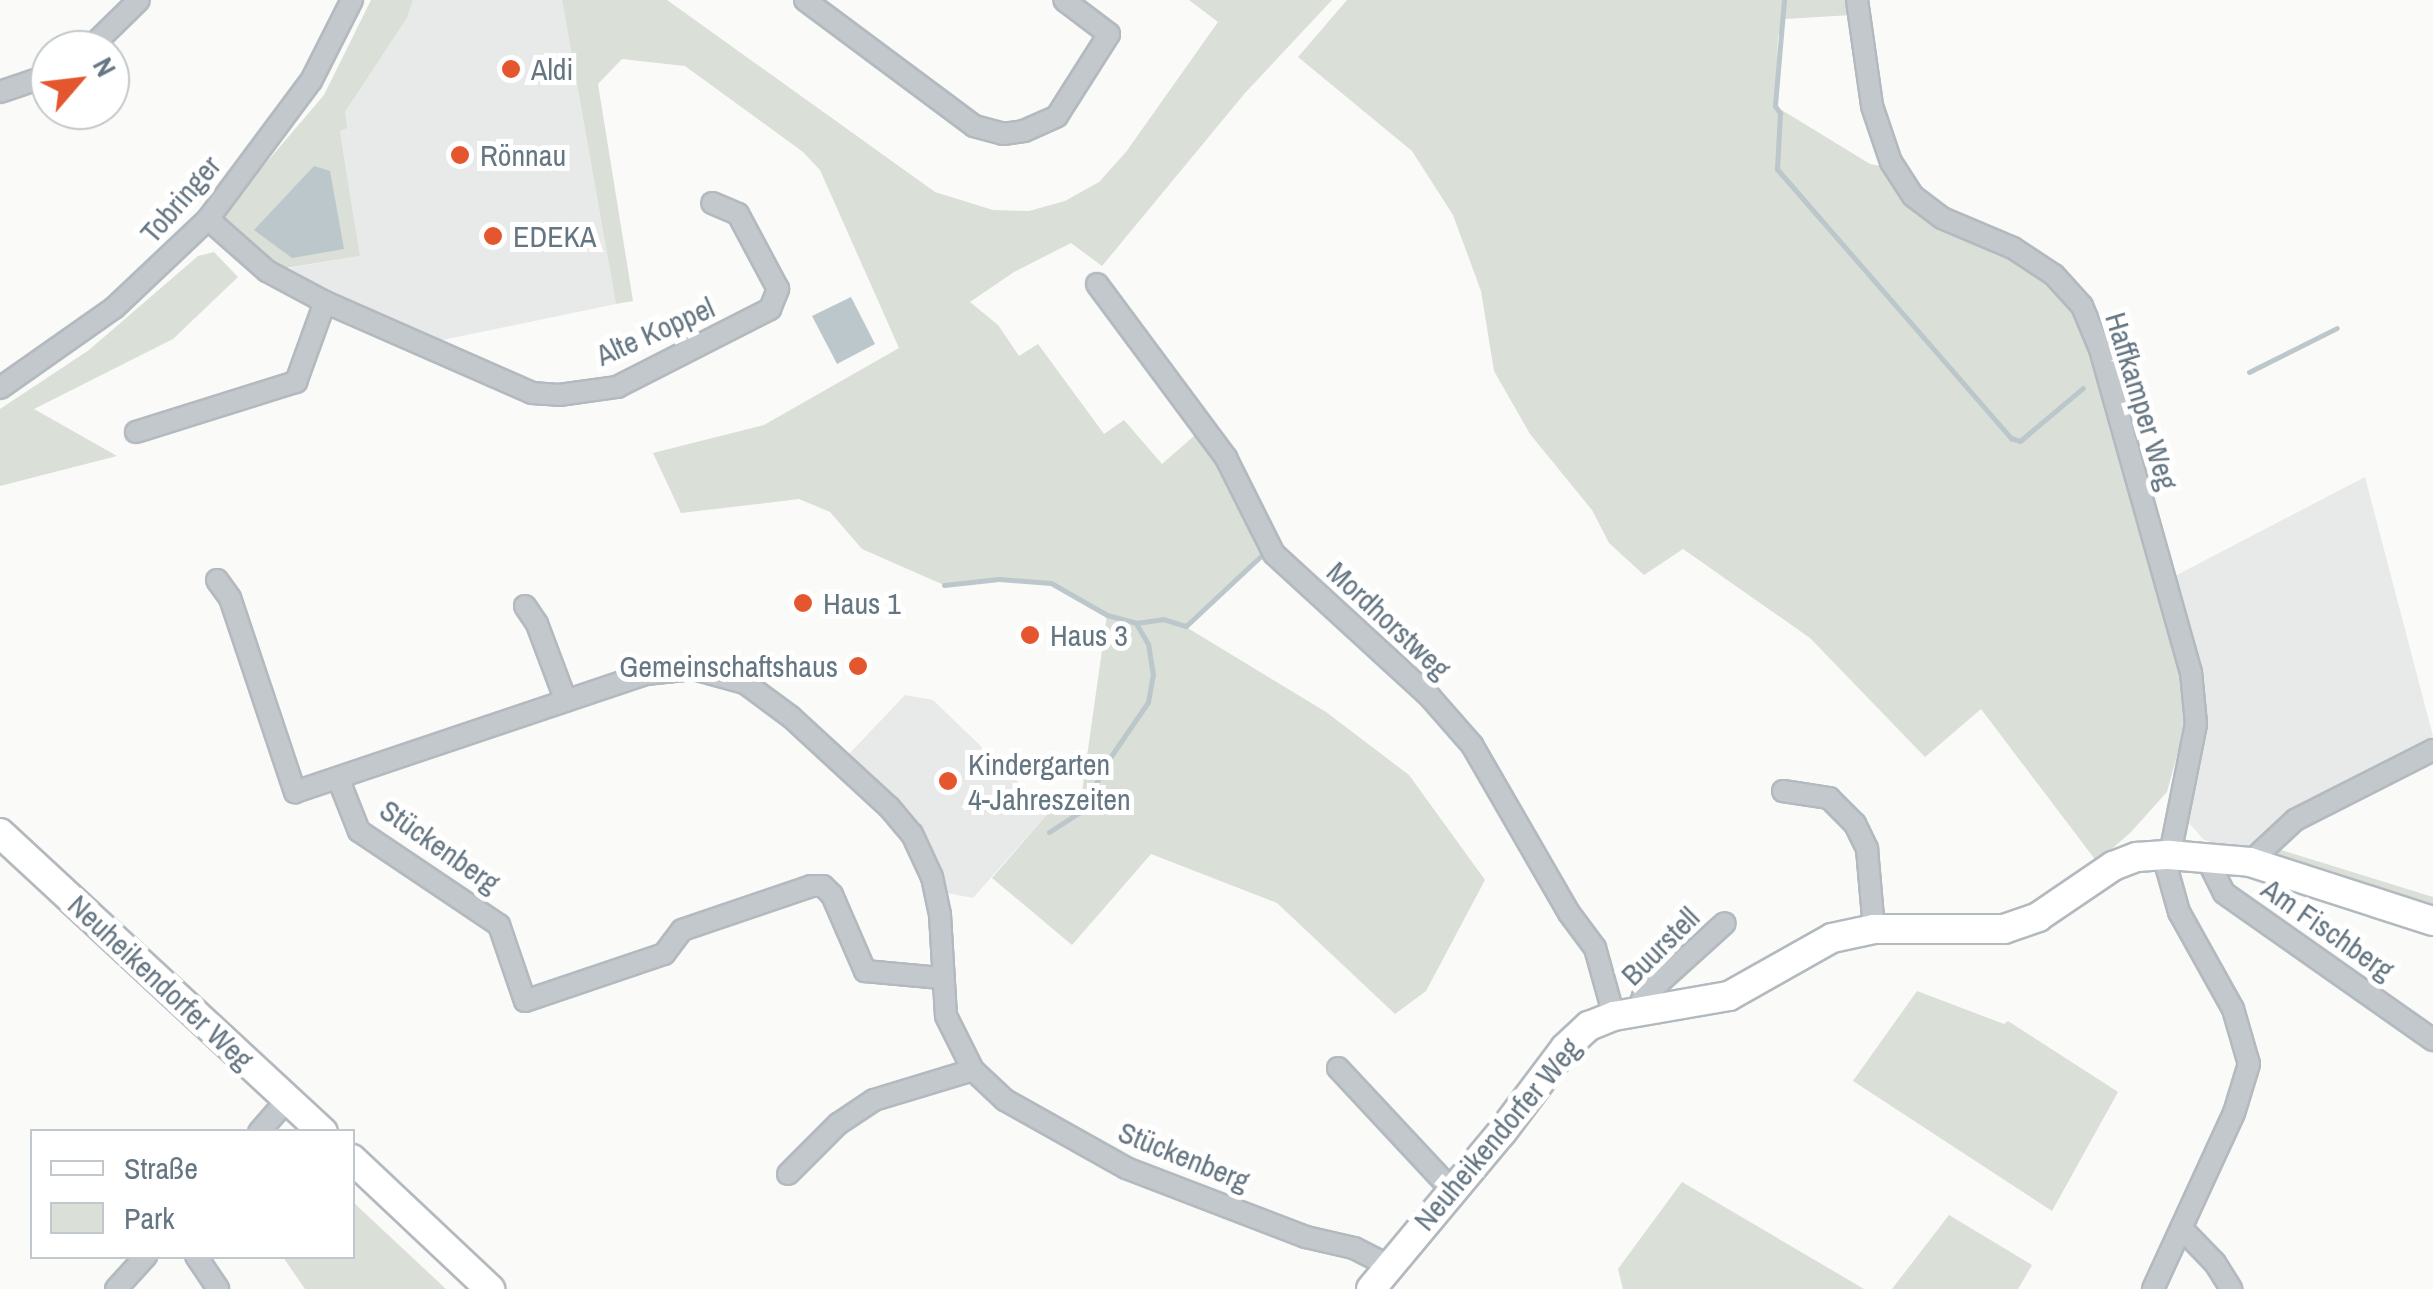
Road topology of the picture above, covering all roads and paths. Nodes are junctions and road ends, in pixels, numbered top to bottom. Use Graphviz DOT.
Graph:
graph roads {
  1 [pos="139,0"];
  2 [pos="352,0"];
  3 [pos="805,0"];
  4 [pos="1064,0"];
  5 [pos="1857,0"];
  6 [pos="108,30"];
  7 [pos="30,82"];
  8 [pos="0,92"];
  9 [pos="712,203"];
  10 [pos="208,219"];
  11 [pos="1096,284"];
  12 [pos="325,302"];
  13 [pos="0,388"];
  14 [pos="136,432"];
  15 [pos="216,580"];
  16 [pos="524,606"];
  17 [pos="566,701"];
  18 [pos="2433,750"];
  19 [pos="338,778"];
  20 [pos="1783,791"];
  21 [pos="0,832"];
  22 [pos="2169,855"];
  23 [pos="2205,855"];
  24 [pos="2250,862"];
  25 [pos="2433,922"];
  26 [pos="1726,923"];
  27 [pos="1874,929"];
  28 [pos="941,978"];
  29 [pos="1625,1014"];
  30 [pos="2433,1040"];
  31 [pos="1338,1068"];
  32 [pos="973,1070"];
  33 [pos="288,1100"];
  34 [pos="262,1129"];
  35 [pos="320,1129"];
  36 [pos="355,1162"];
  37 [pos="788,1174"];
  38 [pos="1451,1189"];
  39 [pos="2184,1230"];
  40 [pos="143,1259"];
  41 [pos="198,1259"];
  42 [pos="1378,1282"];
  43 [pos="116,1289"];
  44 [pos="218,1289"];
  45 [pos="490,1289"];
  46 [pos="2153,1289"];
  47 [pos="2231,1289"];
  1 -- 6 [label="street"];
  2 -- 10 [label="street, Tobringer"];
  3 -- 4 [label="street"];
  5 -- 22 [label="street, Haffkamper Weg"];
  7 -- 8 [label="street"];
  9 -- 12 [label="street, Alte Koppel"];
  10 -- 12 [label="street, Alte Koppel"];
  10 -- 13 [label="street, Tobringer"];
  11 -- 29 [label="street, Mordhorstweg"];
  12 -- 14 [label="street"];
  15 -- 19 [label="street, Stückenberg"];
  16 -- 17 [label="street"];
  17 -- 19 [label="street, Stückenberg"];
  17 -- 28 [label="street, Stückenberg"];
  18 -- 24 [label="street"];
  19 -- 28 [label="street, Stückenberg"];
  20 -- 27 [label="street"];
  21 -- 33 [label="street, Neuheikendorfer Weg"];
  22 -- 23 [label="street, Neuheikendorfer Weg"];
  22 -- 27 [label="street, Neuheikendorfer Weg"];
  22 -- 39 [label="street"];
  23 -- 24 [label="street, Neuheikendorfer Weg"];
  23 -- 30 [label="street, Am Fischberg"];
  24 -- 25 [label="street, Neuheikendorfer Weg"];
  26 -- 29 [label="street, Buurstell"];
  27 -- 29 [label="street, Neuheikendorfer Weg"];
  28 -- 32 [label="street, Stückenberg"];
  29 -- 38 [label="street, Neuheikendorfer Weg"];
  31 -- 38 [label="street"];
  32 -- 37 [label="street"];
  32 -- 42 [label="street, Stückenberg"];
  33 -- 34 [label="street"];
  33 -- 35 [label="street, Neuheikendorfer Weg"];
  36 -- 45 [label="street"];
  38 -- 42 [label="street, Neuheikendorfer Weg"];
  39 -- 46 [label="street"];
  39 -- 47 [label="street"];
  40 -- 43 [label="street"];
  41 -- 44 [label="street"];
}
